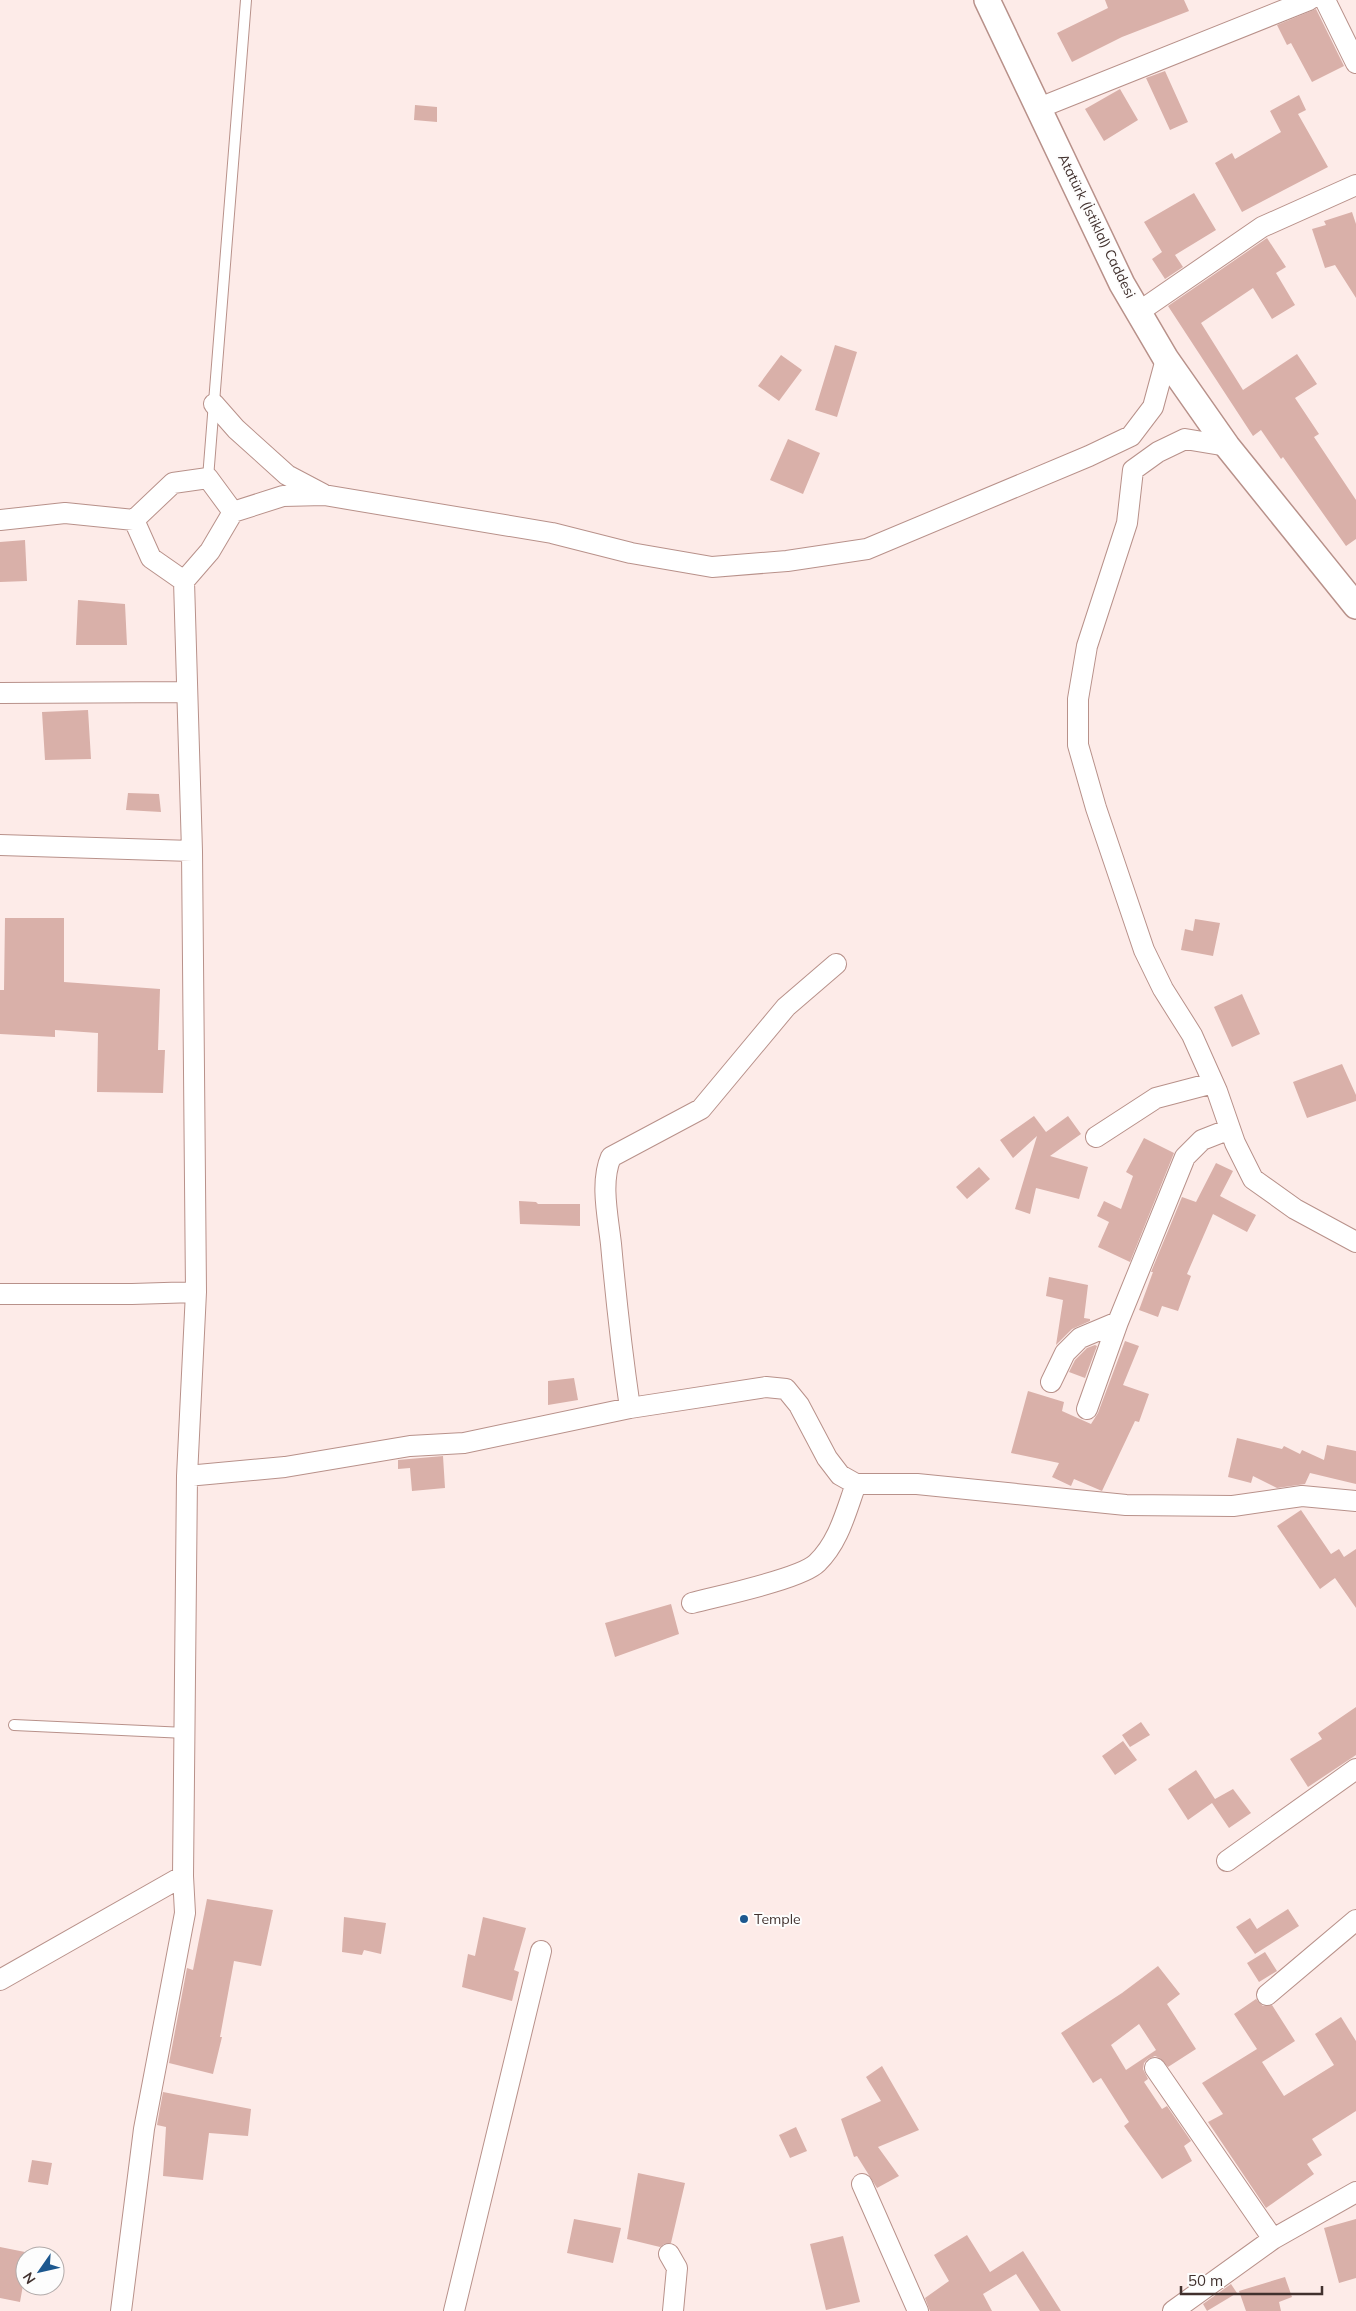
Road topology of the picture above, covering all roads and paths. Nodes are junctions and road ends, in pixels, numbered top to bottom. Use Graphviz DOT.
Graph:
graph roads {
  1 [pos="246,0"];
  2 [pos="987,0"];
  3 [pos="1309,0"];
  4 [pos="1325,0"];
  5 [pos="1356,63"];
  6 [pos="1039,108"];
  7 [pos="1356,185"];
  8 [pos="1140,311"];
  9 [pos="1166,359"];
  10 [pos="214,404"];
  11 [pos="1227,446"];
  12 [pos="208,478"];
  13 [pos="324,495"];
  14 [pos="233,512"];
  15 [pos="0,520"];
  16 [pos="134,520"];
  17 [pos="184,581"];
  18 [pos="1356,606"];
  19 [pos="187,692"];
  20 [pos="0,693"];
  21 [pos="0,845"];
  22 [pos="192,851"];
  23 [pos="836,964"];
  24 [pos="1213,1084"];
  25 [pos="1230,1129"];
  26 [pos="1096,1136"];
  27 [pos="1356,1242"];
  28 [pos="196,1292"];
  29 [pos="0,1294"];
  30 [pos="1118,1322"];
  31 [pos="1051,1382"];
  32 [pos="630,1408"];
  33 [pos="1087,1410"];
  34 [pos="187,1476"];
  35 [pos="856,1484"];
  36 [pos="1356,1501"];
  37 [pos="692,1603"];
  38 [pos="14,1725"];
  39 [pos="186,1733"];
  40 [pos="1356,1769"];
  41 [pos="1227,1861"];
  42 [pos="183,1876"];
  43 [pos="1356,1920"];
  44 [pos="541,1951"];
  45 [pos="0,1980"];
  46 [pos="1267,1995"];
  47 [pos="1155,2068"];
  48 [pos="862,2184"];
  49 [pos="1356,2192"];
  50 [pos="1273,2239"];
  51 [pos="669,2254"];
  52 [pos="121,2311"];
  53 [pos="454,2311"];
  54 [pos="673,2311"];
  55 [pos="918,2311"];
  56 [pos="1173,2311"];
  1 -- 10 [label="lane"];
  2 -- 6 [label="street, Atatürk (İstiklal) Caddesi"];
  3 -- 6 [label="street"];
  4 -- 5 [label="street"];
  6 -- 8 [label="street, Atatürk (İstiklal) Caddesi"];
  7 -- 8 [label="street"];
  8 -- 9 [label="street, Atatürk (İstiklal) Caddesi"];
  9 -- 11 [label="street, Atatürk (İstiklal) Caddesi"];
  9 -- 13 [label="street"];
  10 -- 12 [label="lane"];
  10 -- 13 [label="street"];
  11 -- 18 [label="street, Atatürk (İstiklal) Caddesi"];
  11 -- 24 [label="street"];
  12 -- 14 [label="street"];
  12 -- 16 [label="street"];
  13 -- 14 [label="street"];
  14 -- 17 [label="street"];
  15 -- 16 [label="street"];
  16 -- 17 [label="street"];
  17 -- 19 [label="street"];
  19 -- 20 [label="street"];
  19 -- 22 [label="street"];
  21 -- 22 [label="street"];
  22 -- 28 [label="street"];
  23 -- 32 [label="street"];
  24 -- 25 [label="street"];
  24 -- 26 [label="street"];
  25 -- 27 [label="street"];
  25 -- 30 [label="street"];
  28 -- 29 [label="street"];
  28 -- 34 [label="street"];
  30 -- 31 [label="street"];
  30 -- 33 [label="street"];
  32 -- 34 [label="street"];
  32 -- 35 [label="street"];
  34 -- 39 [label="street"];
  35 -- 36 [label="street"];
  35 -- 37 [label="street"];
  38 -- 39 [label="lane"];
  39 -- 42 [label="street"];
  40 -- 41 [label="street"];
  42 -- 45 [label="street"];
  42 -- 52 [label="street"];
  43 -- 46 [label="street"];
  44 -- 53 [label="street"];
  47 -- 50 [label="street"];
  48 -- 55 [label="street"];
  49 -- 50 [label="street"];
  50 -- 56 [label="street"];
  51 -- 54 [label="street"];
}
